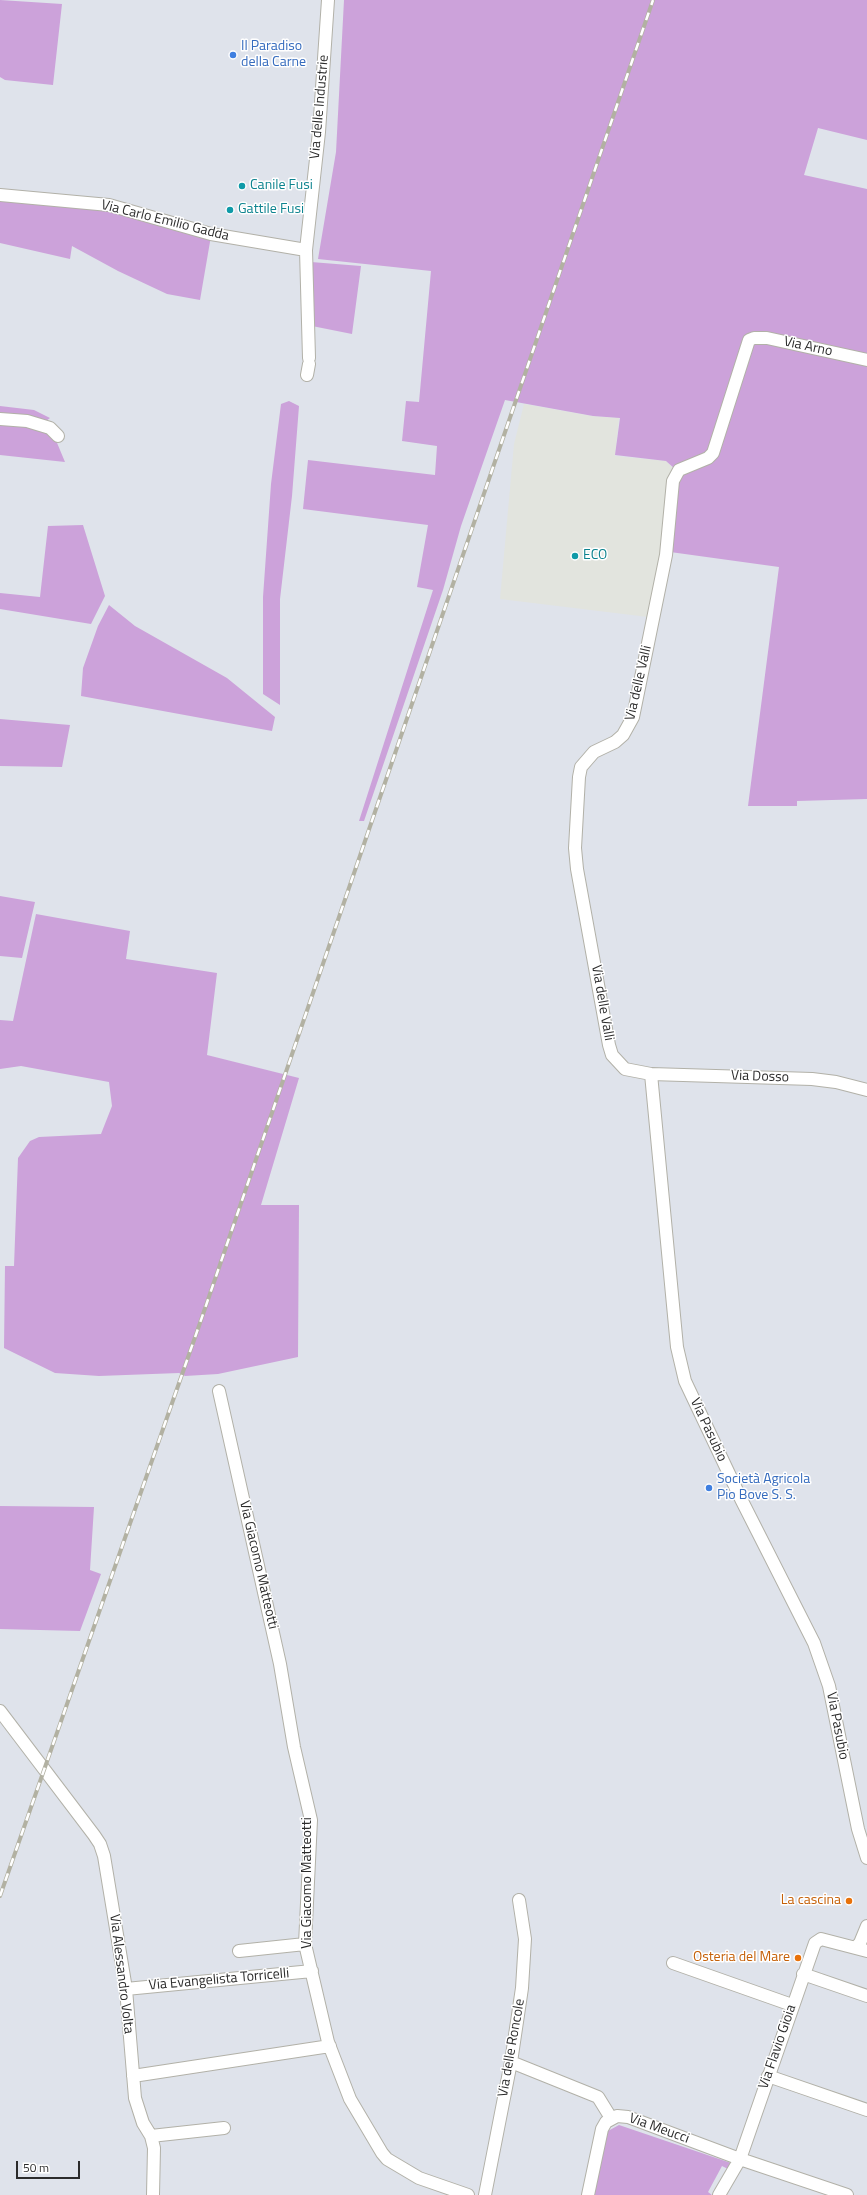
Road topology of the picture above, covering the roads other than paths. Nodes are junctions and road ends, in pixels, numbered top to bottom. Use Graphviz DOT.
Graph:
graph roads {
  1 [pos="328,0"];
  2 [pos="0,195"];
  3 [pos="306,250"];
  4 [pos="749,340"];
  5 [pos="867,360"];
  6 [pos="307,363"];
  7 [pos="0,419"];
  8 [pos="58,436"];
  9 [pos="651,1074"];
  10 [pos="867,1090"];
  11 [pos="219,1391"];
  12 [pos="0,1711"];
  13 [pos="867,1858"];
  14 [pos="520,1900"];
  15 [pos="867,1926"];
  16 [pos="305,1944"];
  17 [pos="862,1949"];
  18 [pos="239,1951"];
  19 [pos="673,1963"];
  20 [pos="312,1971"];
  21 [pos="803,1974"];
  22 [pos="126,1988"];
  23 [pos="867,1996"];
  24 [pos="792,2005"];
  25 [pos="330,2046"];
  26 [pos="511,2062"];
  27 [pos="133,2076"];
  28 [pos="768,2076"];
  29 [pos="867,2110"];
  30 [pos="611,2118"];
  31 [pos="224,2128"];
  32 [pos="151,2136"];
  33 [pos="740,2159"];
  34 [pos="153,2195"];
  35 [pos="468,2195"];
  36 [pos="485,2195"];
  37 [pos="588,2195"];
  38 [pos="719,2195"];
  39 [pos="847,2195"];
  1 -- 3 [label="street, Via delle Industrie"];
  2 -- 3 [label="street, Via Carlo Emilio Gadda"];
  3 -- 6 [label="street, Via delle Industrie"];
  4 -- 5 [label="street, Via Arno"];
  4 -- 9 [label="street, Via delle Valli"];
  7 -- 8 [label="street"];
  9 -- 10 [label="street, Via Dosso"];
  9 -- 13 [label="street, Via Pasubio"];
  11 -- 16 [label="street, Via Giacomo Matteotti"];
  12 -- 22 [label="street, Via Alessandro Volta"];
  14 -- 26 [label="street, Via delle Roncole"];
  15 -- 17 [label="street"];
  16 -- 18 [label="street"];
  16 -- 20 [label="street, Via Giacomo Matteotti"];
  17 -- 21 [label="street, Via Flavio Gioia"];
  19 -- 24 [label="street"];
  20 -- 22 [label="street, Via Evangelista Torricelli"];
  20 -- 25 [label="street, Via Giacomo Matteotti"];
  21 -- 23 [label="street"];
  21 -- 24 [label="street, Via Flavio Gioia"];
  22 -- 27 [label="street, Via Alessandro Volta"];
  24 -- 28 [label="street, Via Flavio Gioia"];
  25 -- 27 [label="street"];
  25 -- 35 [label="street, Via Giacomo Matteotti"];
  26 -- 30 [label="street"];
  26 -- 36 [label="street, Via delle Roncole"];
  27 -- 32 [label="street, Via Alessandro Volta"];
  28 -- 29 [label="street"];
  28 -- 33 [label="street, Via Flavio Gioia"];
  30 -- 33 [label="street, Via Meucci"];
  30 -- 37 [label="street, Via Meucci"];
  31 -- 32 [label="street"];
  32 -- 34 [label="street, Via Alessandro Volta"];
  33 -- 38 [label="street, Via Flavio Gioia"];
  33 -- 39 [label="street, Via Meucci"];
}
